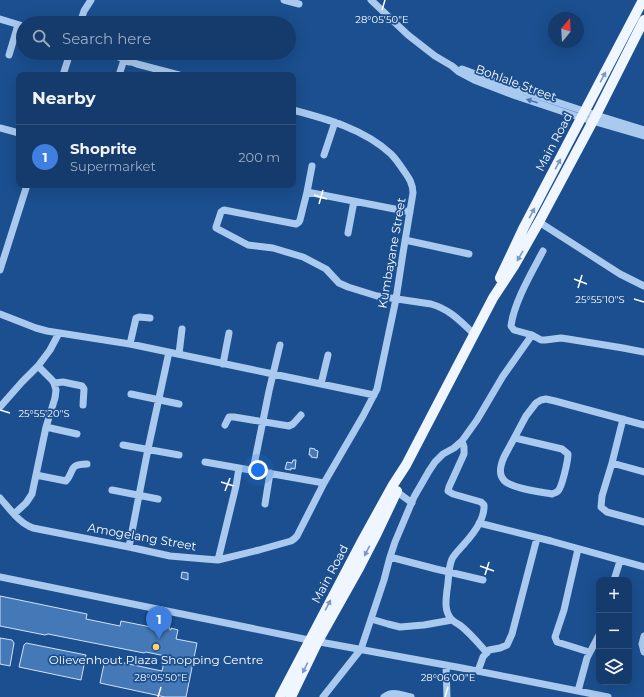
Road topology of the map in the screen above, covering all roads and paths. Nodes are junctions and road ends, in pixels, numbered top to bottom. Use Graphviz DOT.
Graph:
graph roads {
  1 [pos="91,0"];
  2 [pos="284,0"];
  3 [pos="371,0"];
  4 [pos="643,0"];
  5 [pos="299,4"];
  6 [pos="83,16"];
  7 [pos="0,19"];
  8 [pos="644,20"];
  9 [pos="16,24"];
  10 [pos="16,38"];
  11 [pos="9,55"];
  12 [pos="68,60"];
  13 [pos="126,61"];
  14 [pos="64,72"];
  15 [pos="120,72"];
  16 [pos="168,72"];
  17 [pos="296,111"];
  18 [pos="583,115"];
  19 [pos="595,118"];
  20 [pos="335,122"];
  21 [pos="0,128"];
  22 [pos="644,130"];
  23 [pos="16,132"];
  24 [pos="644,136"];
  25 [pos="324,155"];
  26 [pos="312,166"];
  27 [pos="26,188"];
  28 [pos="306,192"];
  29 [pos="354,201"];
  30 [pos="410,212"];
  31 [pos="539,222"];
  32 [pos="348,233"];
  33 [pos="405,240"];
  34 [pos="543,251"];
  35 [pos="469,254"];
  36 [pos="0,270"];
  37 [pos="644,286"];
  38 [pos="493,298"];
  39 [pos="396,299"];
  40 [pos="0,314"];
  41 [pos="150,318"];
  42 [pos="182,328"];
  43 [pos="59,333"];
  44 [pos="229,333"];
  45 [pos="474,334"];
  46 [pos="532,335"];
  47 [pos="130,344"];
  48 [pos="280,345"];
  49 [pos="169,352"];
  50 [pos="644,352"];
  51 [pos="179,354"];
  52 [pos="328,355"];
  53 [pos="223,364"];
  54 [pos="38,366"];
  55 [pos="380,373"];
  56 [pos="273,374"];
  57 [pos="54,383"];
  58 [pos="321,384"];
  59 [pos="131,394"];
  60 [pos="374,395"];
  61 [pos="159,400"];
  62 [pos="179,404"];
  63 [pos="83,405"];
  64 [pos="0,407"];
  65 [pos="301,415"];
  66 [pos="623,419"];
  67 [pos="262,422"];
  68 [pos="225,425"];
  69 [pos="644,425"];
  70 [pos="46,427"];
  71 [pos="77,434"];
  72 [pos="515,438"];
  73 [pos="462,441"];
  74 [pos="123,445"];
  75 [pos="148,449"];
  76 [pos="179,455"];
  77 [pos="205,462"];
  78 [pos="88,464"];
  79 [pos="612,464"];
  80 [pos="406,465"];
  81 [pos="239,468"];
  82 [pos="253,470"];
  83 [pos="644,472"];
  84 [pos="270,474"];
  85 [pos="36,475"];
  86 [pos="324,483"];
  87 [pos="112,490"];
  88 [pos="396,491"];
  89 [pos="139,496"];
  90 [pos="0,498"];
  91 [pos="158,500"];
  92 [pos="412,503"];
  93 [pos="265,504"];
  94 [pos="14,514"];
  95 [pos="644,522"];
  96 [pos="479,523"];
  97 [pos="537,538"];
  98 [pos="129,547"];
  99 [pos="578,549"];
  100 [pos="390,557"];
  101 [pos="218,560"];
  102 [pos="620,561"];
  103 [pos="644,567"];
  104 [pos="449,573"];
  105 [pos="0,577"];
  106 [pos="615,577"];
  107 [pos="483,580"];
  108 [pos="371,619"];
  109 [pos="452,620"];
  110 [pos="644,636"];
  111 [pos="596,640"];
  112 [pos="314,641"];
  113 [pos="361,649"];
  114 [pos="589,652"];
  115 [pos="644,652"];
  116 [pos="487,653"];
  117 [pos="446,665"];
  118 [pos="478,671"];
  119 [pos="573,693"];
  120 [pos="280,697"];
  121 [pos="291,697"];
  122 [pos="323,697"];
  123 [pos="384,697"];
  124 [pos="411,697"];
  125 [pos="447,697"];
  126 [pos="608,697"];
  1 -- 6 [label="street"];
  2 -- 5 [label="street"];
  3 -- 18 [label="street, Bohlale Street"];
  18 -- 4 [label="main road, Main Road, one-way"];
  7 -- 9 [label="street"];
  8 -- 19 [label="main road, Main Road"];
  10 -- 11 [label="street"];
  12 -- 14 [label="street"];
  13 -- 15 [label="street"];
  13 -- 16 [label="street"];
  17 -- 20 [label="street, Kumbayane Street"];
  18 -- 19 [label="street, Bohlale Street"];
  38 -- 18 [label="main road, Main Road, one-way"];
  19 -- 22 [label="street, Bohlale Street"];
  19 -- 24 [label="street, Bohlale Street"];
  19 -- 31 [label="main road, Main Road"];
  20 -- 25 [label="street"];
  20 -- 30 [label="street, Kumbayane Street"];
  21 -- 23 [label="street"];
  26 -- 28 [label="street"];
  27 -- 36 [label="street"];
  28 -- 29 [label="street"];
  28 -- 39 [label="street"];
  29 -- 30 [label="street"];
  29 -- 32 [label="street"];
  30 -- 33 [label="street, Kumbayane Street"];
  31 -- 37 [label="street"];
  31 -- 38 [label="main road, Main Road, one-way"];
  33 -- 35 [label="street"];
  33 -- 39 [label="street, Kumbayane Street"];
  34 -- 46 [label="street"];
  38 -- 45 [label="main road, Main Road"];
  39 -- 45 [label="street"];
  39 -- 55 [label="street, Kumbayane Street"];
  40 -- 43 [label="street"];
  41 -- 47 [label="street"];
  42 -- 51 [label="street"];
  43 -- 47 [label="street"];
  43 -- 54 [label="street"];
  44 -- 53 [label="street"];
  45 -- 80 [label="main road, Main Road"];
  46 -- 50 [label="street"];
  46 -- 73 [label="street"];
  47 -- 49 [label="street"];
  48 -- 56 [label="street"];
  49 -- 51 [label="street"];
  49 -- 61 [label="street"];
  51 -- 53 [label="street"];
  52 -- 58 [label="street"];
  53 -- 56 [label="street"];
  54 -- 57 [label="street"];
  54 -- 64 [label="street"];
  55 -- 60 [label="street, Amogelang Street"];
  56 -- 58 [label="street"];
  56 -- 67 [label="street"];
  57 -- 63 [label="street"];
  57 -- 70 [label="street"];
  58 -- 60 [label="street"];
  59 -- 61 [label="street"];
  60 -- 86 [label="street, Amogelang Street"];
  61 -- 62 [label="street"];
  61 -- 75 [label="street"];
  65 -- 67 [label="street"];
  66 -- 69 [label="street"];
  66 -- 72 [label="street"];
  66 -- 79 [label="street"];
  67 -- 68 [label="street"];
  67 -- 82 [label="street"];
  70 -- 71 [label="street"];
  70 -- 85 [label="street"];
  72 -- 72 [label="street"];
  73 -- 92 [label="street"];
  73 -- 96 [label="street"];
  74 -- 75 [label="street"];
  75 -- 76 [label="street"];
  75 -- 89 [label="street"];
  77 -- 81 [label="street"];
  78 -- 85 [label="street"];
  79 -- 83 [label="street"];
  79 -- 95 [label="street"];
  80 -- 88 [label="main road, Main Road"];
  112 -- 80 [label="main road, Main Road, one-way"];
  81 -- 82 [label="street"];
  81 -- 101 [label="street"];
  82 -- 84 [label="street"];
  84 -- 86 [label="street"];
  84 -- 93 [label="street"];
  85 -- 94 [label="street"];
  86 -- 101 [label="street, Amogelang Street"];
  87 -- 89 [label="street"];
  88 -- 92 [label="street"];
  88 -- 112 [label="main road, Main Road, one-way"];
  89 -- 91 [label="street"];
  89 -- 98 [label="street"];
  90 -- 94 [label="street, Amogelang Street"];
  92 -- 100 [label="street"];
  94 -- 98 [label="street, Amogelang Street"];
  96 -- 97 [label="street"];
  96 -- 104 [label="street"];
  97 -- 99 [label="street"];
  97 -- 116 [label="street"];
  98 -- 101 [label="street, Amogelang Street"];
  99 -- 102 [label="street"];
  99 -- 114 [label="street"];
  100 -- 104 [label="street"];
  100 -- 108 [label="street"];
  102 -- 103 [label="street"];
  102 -- 106 [label="street"];
  104 -- 107 [label="street"];
  104 -- 109 [label="street"];
  105 -- 112 [label="street"];
  108 -- 109 [label="street"];
  108 -- 113 [label="street"];
  109 -- 116 [label="street"];
  110 -- 115 [label="street"];
  111 -- 114 [label="street"];
  112 -- 113 [label="street"];
  112 -- 120 [label="main road, Main Road"];
  112 -- 121 [label="main road, Main Road, one-way"];
  113 -- 117 [label="street"];
  113 -- 122 [label="street"];
  114 -- 119 [label="street"];
  116 -- 118 [label="street"];
  117 -- 118 [label="street"];
  117 -- 125 [label="street"];
  118 -- 119 [label="street"];
  119 -- 126 [label="street"];
  123 -- 124 [label="street"];
}
